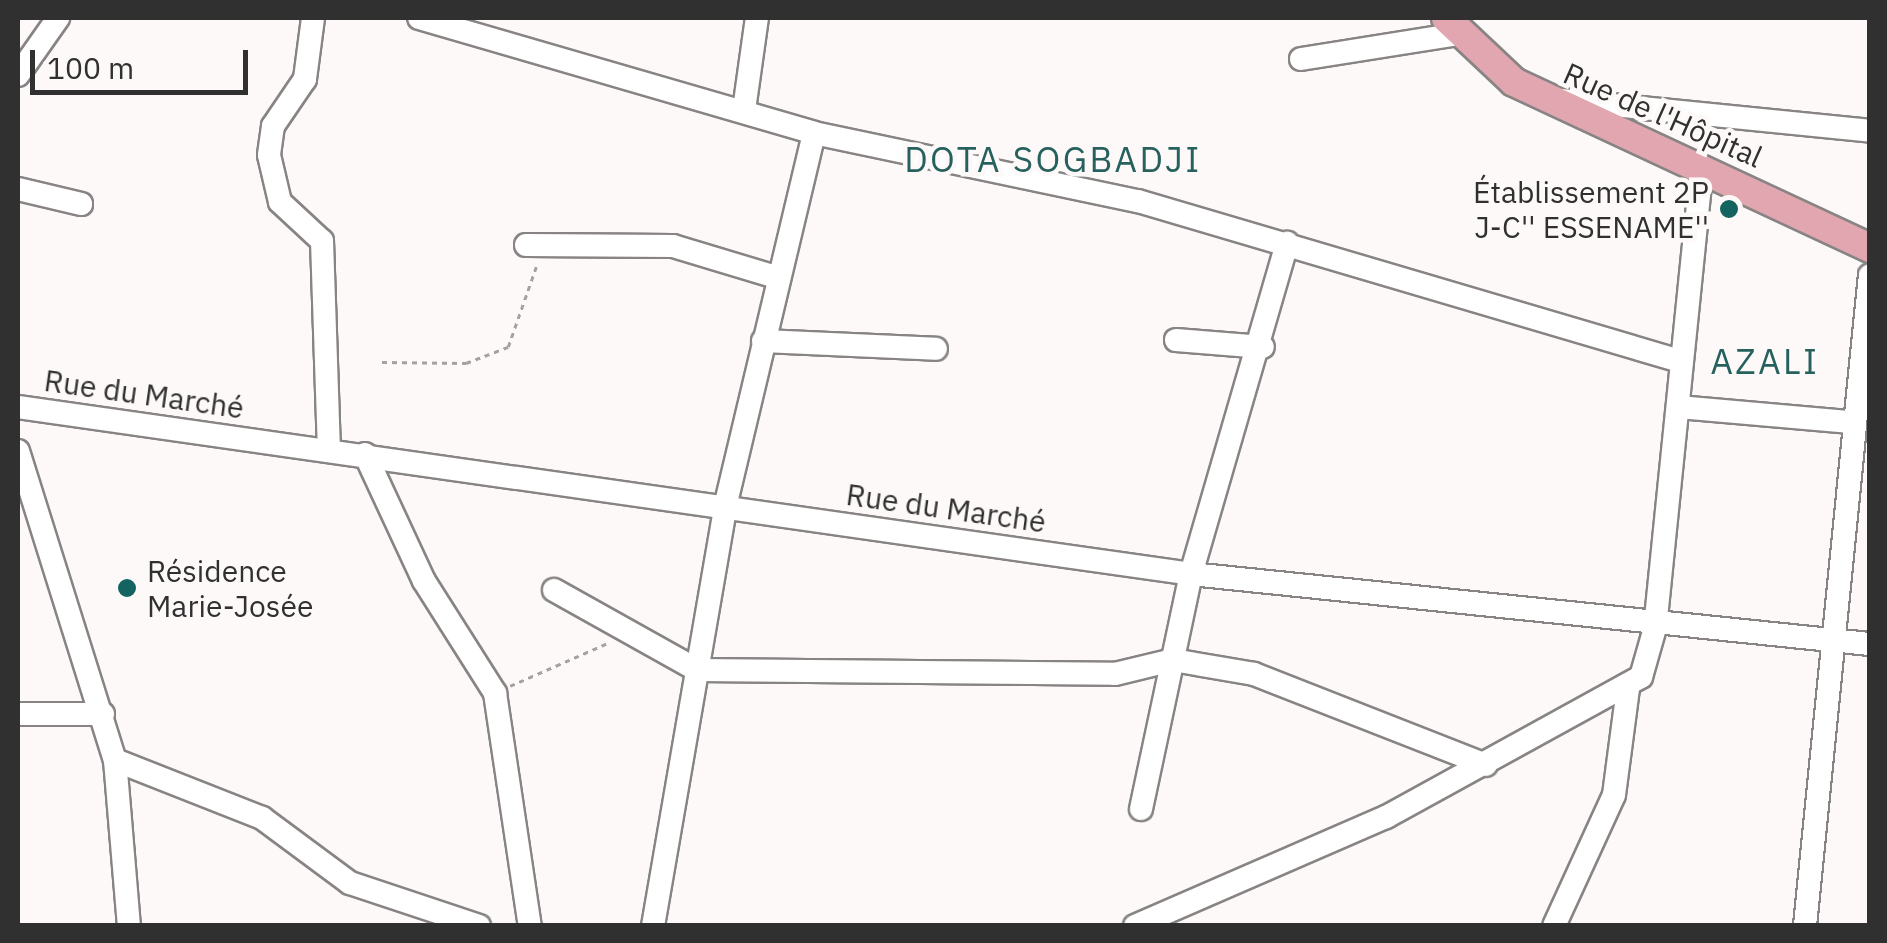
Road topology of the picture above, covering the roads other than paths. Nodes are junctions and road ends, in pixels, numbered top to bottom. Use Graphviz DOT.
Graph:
graph roads {
  1 [pos="58,18"];
  2 [pos="313,18"];
  3 [pos="419,18"];
  4 [pos="757,18"];
  5 [pos="1452,26"];
  6 [pos="1301,59"];
  7 [pos="18,74"];
  8 [pos="1548,99"];
  9 [pos="744,110"];
  10 [pos="1870,131"];
  11 [pos="814,134"];
  12 [pos="1702,166"];
  13 [pos="18,189"];
  14 [pos="81,204"];
  15 [pos="1288,244"];
  16 [pos="533,245"];
  17 [pos="1870,248"];
  18 [pos="1870,274"];
  19 [pos="779,278"];
  20 [pos="1176,340"];
  21 [pos="763,341"];
  22 [pos="1263,347"];
  23 [pos="936,349"];
  24 [pos="1680,361"];
  25 [pos="18,407"];
  26 [pos="1678,407"];
  27 [pos="1852,422"];
  28 [pos="330,449"];
  29 [pos="18,450"];
  30 [pos="364,454"];
  31 [pos="1858,480"];
  32 [pos="725,507"];
  33 [pos="1191,574"];
  34 [pos="554,590"];
  35 [pos="1655,628"];
  36 [pos="1834,640"];
  37 [pos="1870,644"];
  38 [pos="1173,660"];
  39 [pos="697,670"];
  40 [pos="1628,688"];
  41 [pos="18,714"];
  42 [pos="103,714"];
  43 [pos="115,760"];
  44 [pos="1486,765"];
  45 [pos="1141,809"];
  46 [pos="423,918"];
  47 [pos="130,926"];
  48 [pos="479,926"];
  49 [pos="530,926"];
  50 [pos="653,926"];
  51 [pos="1134,926"];
  52 [pos="1554,926"];
  53 [pos="1805,926"];
  1 -- 7 [label="street"];
  2 -- 28 [label="street"];
  3 -- 9 [label="street"];
  4 -- 9 [label="street"];
  5 -- 6 [label="street"];
  5 -- 8 [label="main road, Rue de l'Hôpital"];
  8 -- 10 [label="street"];
  8 -- 12 [label="main road, Rue de l'Hôpital"];
  9 -- 11 [label="street"];
  11 -- 15 [label="street"];
  11 -- 19 [label="street"];
  12 -- 17 [label="main road, Rue de l'Hôpital"];
  12 -- 24 [label="street"];
  13 -- 14 [label="street"];
  15 -- 22 [label="street"];
  15 -- 24 [label="street"];
  16 -- 19 [label="street"];
  18 -- 27 [label="street"];
  19 -- 21 [label="street"];
  20 -- 22 [label="street"];
  21 -- 23 [label="street"];
  21 -- 32 [label="street"];
  22 -- 33 [label="street"];
  24 -- 26 [label="street"];
  25 -- 28 [label="street, Rue du Marché"];
  26 -- 27 [label="street"];
  26 -- 35 [label="street"];
  27 -- 31 [label="street"];
  28 -- 30 [label="street, Rue du Marché"];
  29 -- 42 [label="street"];
  30 -- 32 [label="street, Rue du Marché"];
  30 -- 49 [label="street"];
  31 -- 36 [label="street"];
  32 -- 33 [label="street, Rue du Marché"];
  32 -- 39 [label="street"];
  33 -- 35 [label="street, Rue du Marché"];
  33 -- 38 [label="street"];
  34 -- 39 [label="street"];
  35 -- 36 [label="street, Rue du Marché"];
  35 -- 40 [label="street"];
  36 -- 37 [label="street, Rue du Marché"];
  36 -- 53 [label="street"];
  38 -- 39 [label="street"];
  38 -- 44 [label="street"];
  38 -- 45 [label="street"];
  39 -- 50 [label="street"];
  40 -- 44 [label="street"];
  40 -- 52 [label="street"];
  41 -- 42 [label="street"];
  42 -- 43 [label="street"];
  43 -- 46 [label="street"];
  43 -- 47 [label="street"];
  44 -- 51 [label="street"];
  46 -- 48 [label="street"];
}
